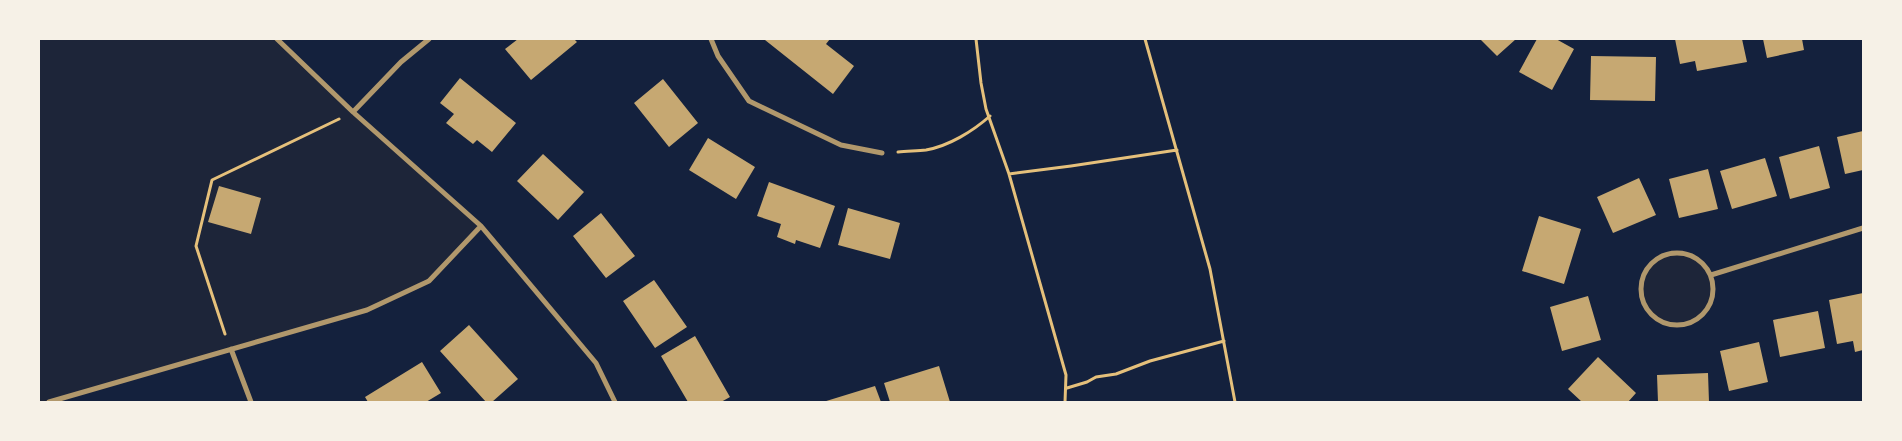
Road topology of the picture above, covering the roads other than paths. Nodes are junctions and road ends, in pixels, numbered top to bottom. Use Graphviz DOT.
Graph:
graph roads {
  1 [pos="277,39"];
  2 [pos="429,39"];
  3 [pos="711,39"];
  4 [pos="354,112"];
  5 [pos="882,153"];
  6 [pos="481,226"];
  7 [pos="1863,228"];
  8 [pos="1711,274"];
  9 [pos="231,349"];
  10 [pos="49,402"];
  11 [pos="251,402"];
  12 [pos="615,402"];
  1 -- 4 [label="street"];
  2 -- 4 [label="street"];
  3 -- 5 [label="street"];
  4 -- 6 [label="street"];
  6 -- 9 [label="street"];
  6 -- 12 [label="street"];
  7 -- 8 [label="street"];
  8 -- 8 [label="street"];
  9 -- 10 [label="street"];
  9 -- 11 [label="street"];
}
